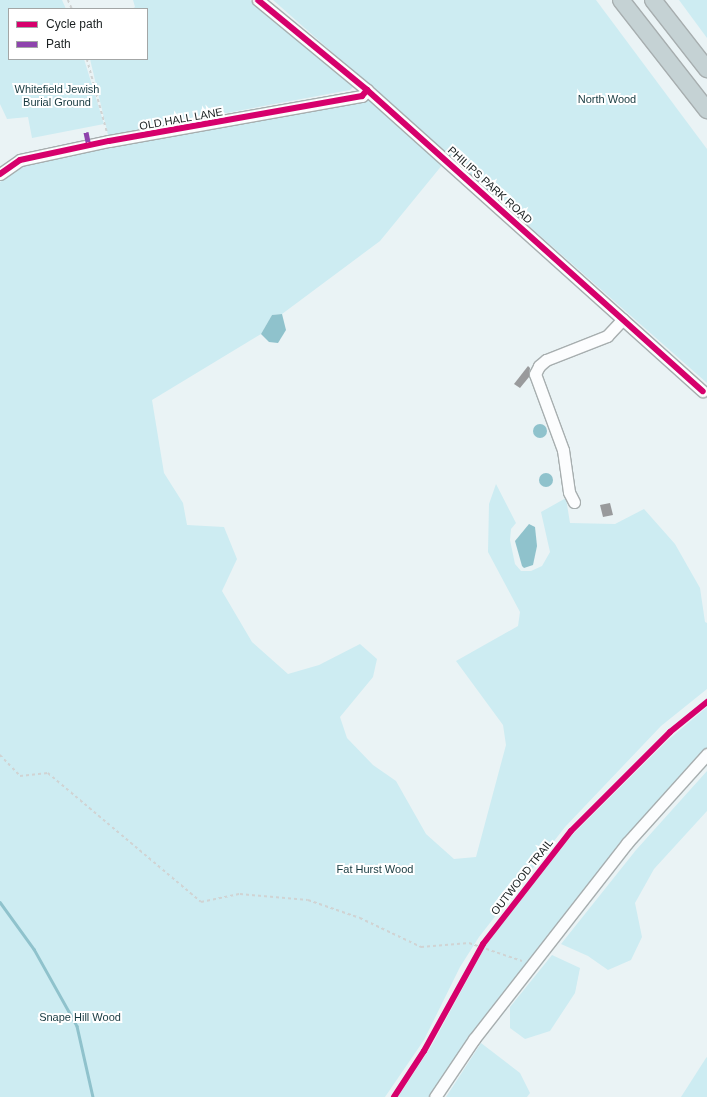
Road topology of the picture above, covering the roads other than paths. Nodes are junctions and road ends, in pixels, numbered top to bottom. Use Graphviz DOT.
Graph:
graph roads {
  1 [pos="258,0"];
  2 [pos="621,0"];
  3 [pos="653,0"];
  4 [pos="707,69"];
  5 [pos="367,90"];
  6 [pos="707,110"];
  7 [pos="0,174"];
  8 [pos="623,319"];
  9 [pos="703,391"];
  10 [pos="574,502"];
  11 [pos="707,754"];
  12 [pos="435,1097"];
  1 -- 5 [label="street, PHILIPS PARK ROAD"];
  2 -- 6 [label="highway"];
  3 -- 4 [label="highway"];
  5 -- 7 [label="street, OLD HALL LANE"];
  5 -- 8 [label="street, PHILIPS PARK ROAD"];
  8 -- 9 [label="street, PHILIPS PARK ROAD"];
  8 -- 10 [label="street"];
  11 -- 12 [label="street"];
}
